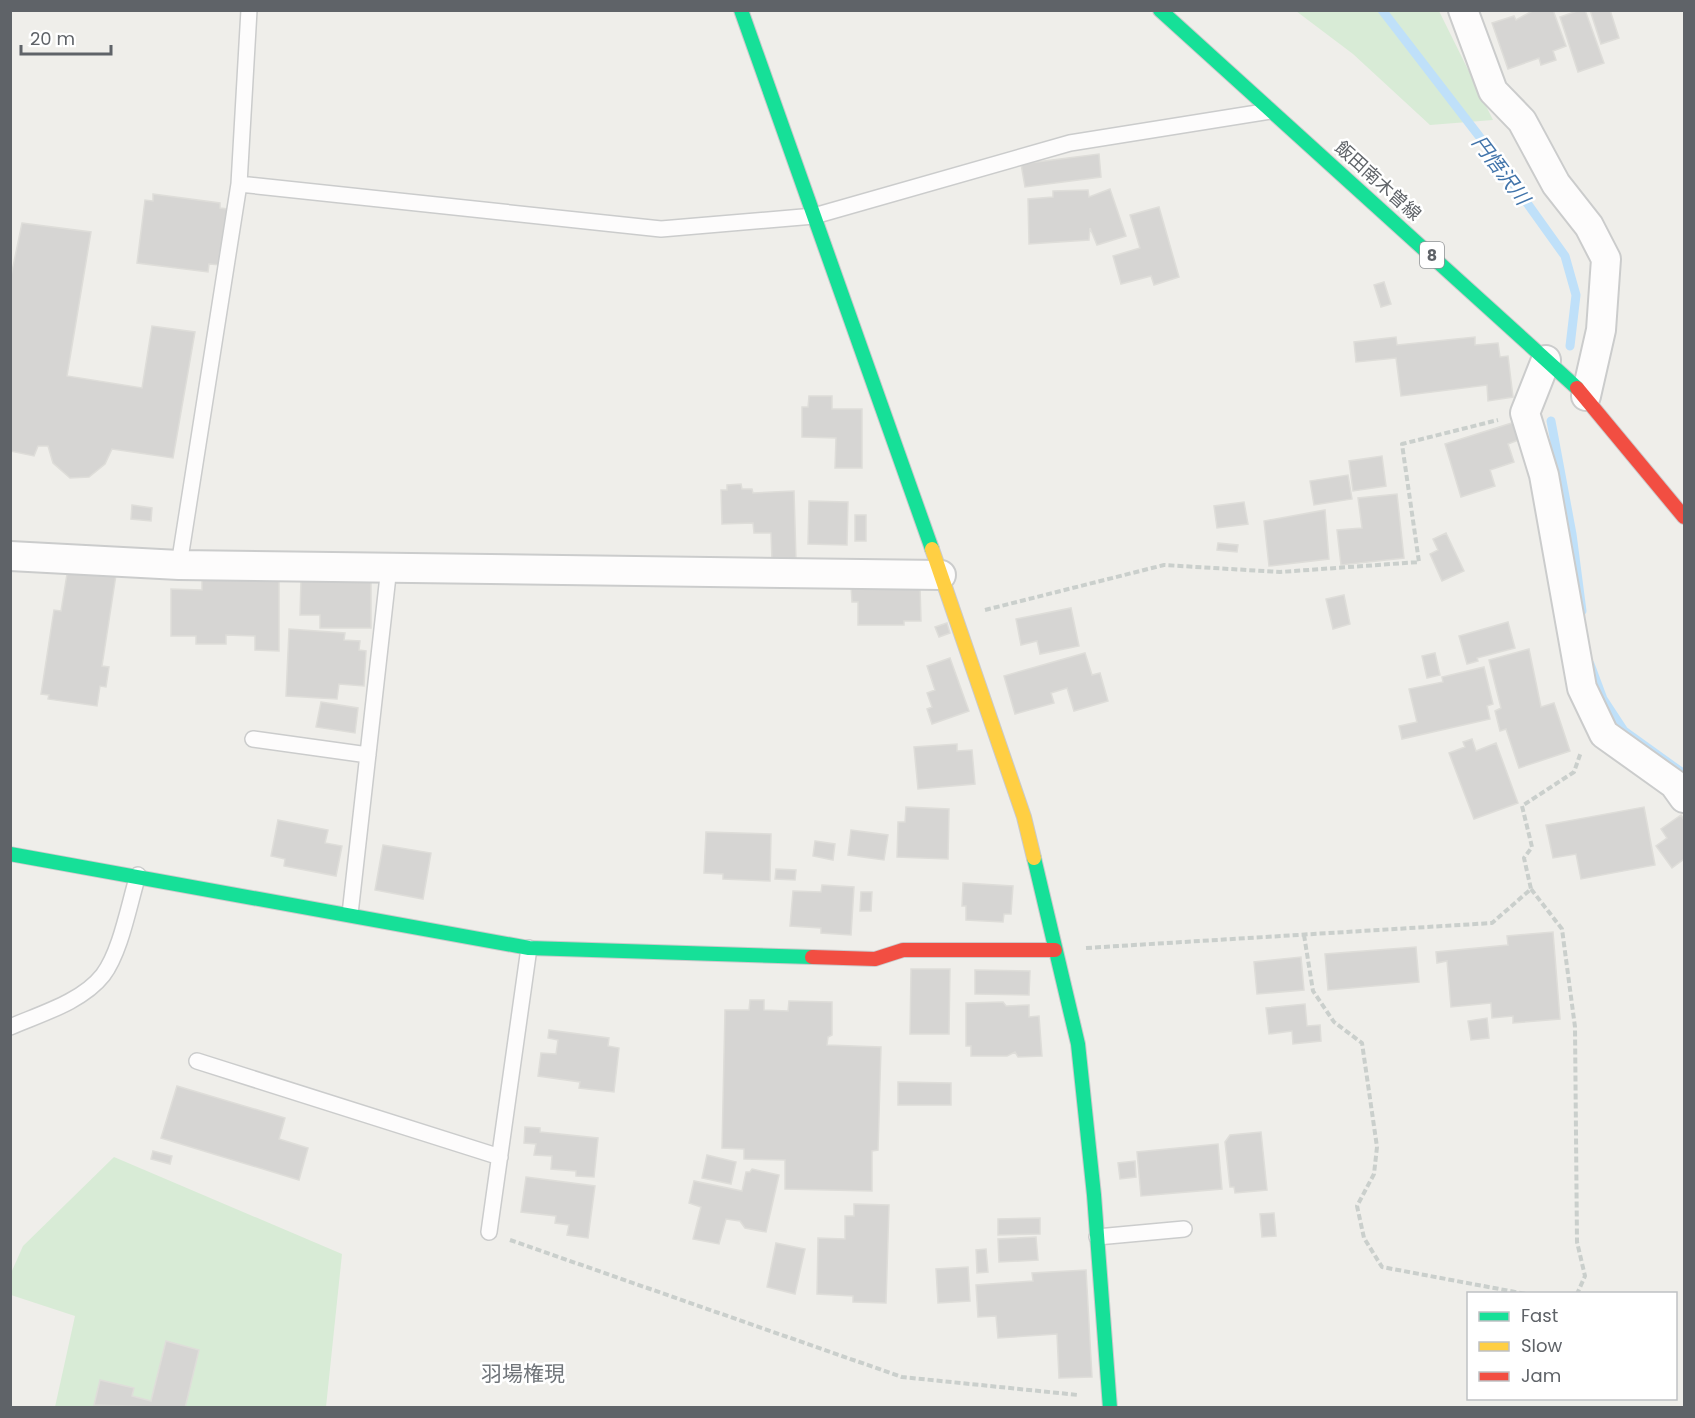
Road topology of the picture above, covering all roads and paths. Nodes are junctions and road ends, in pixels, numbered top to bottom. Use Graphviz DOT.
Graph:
graph roads {
  1 [pos="249,10"];
  2 [pos="741,10"];
  3 [pos="1160,10"];
  4 [pos="1463,10"];
  5 [pos="1274,111"];
  6 [pos="239,184"];
  7 [pos="814,216"];
  8 [pos="1546,360"];
  9 [pos="1586,396"];
  10 [pos="1525,413"];
  11 [pos="1684,517"];
  12 [pos="10,556"];
  13 [pos="179,565"];
  14 [pos="388,567"];
  15 [pos="941,575"];
  16 [pos="955,617"];
  17 [pos="253,740"];
  18 [pos="1582,749"];
  19 [pos="368,755"];
  20 [pos="1684,798"];
  21 [pos="10,854"];
  22 [pos="138,875"];
  23 [pos="1530,889"];
  24 [pos="350,914"];
  25 [pos="1304,935"];
  26 [pos="529,948"];
  27 [pos="1055,950"];
  28 [pos="10,1027"];
  29 [pos="197,1061"];
  30 [pos="500,1157"];
  31 [pos="1184,1229"];
  32 [pos="489,1232"];
  33 [pos="1097,1237"];
  34 [pos="1520,1292"];
  35 [pos="1577,1292"];
  36 [pos="1109,1403"];
  1 -- 6 [label="lane"];
  2 -- 7 [label="street"];
  3 -- 5 [label="street, 飯田南木曽線 / 8"];
  4 -- 9 [label="street"];
  5 -- 7 [label="lane"];
  5 -- 8 [label="street, 飯田南木曽線 / 8"];
  6 -- 7 [label="lane"];
  6 -- 13 [label="lane"];
  7 -- 15 [label="street"];
  8 -- 9 [label="street, 飯田南木曽線 / 8"];
  8 -- 10 [label="street"];
  9 -- 11 [label="street, 飯田南木曽線 / 8"];
  10 -- 16 [label="path"];
  10 -- 20 [label="street"];
  12 -- 13 [label="street"];
  13 -- 14 [label="street"];
  14 -- 15 [label="street"];
  14 -- 19 [label="lane"];
  15 -- 16 [label="street"];
  16 -- 27 [label="street"];
  17 -- 19 [label="lane"];
  18 -- 23 [label="path"];
  19 -- 24 [label="lane"];
  21 -- 22 [label="street"];
  22 -- 24 [label="street"];
  22 -- 28 [label="lane"];
  23 -- 25 [label="path"];
  23 -- 35 [label="path"];
  24 -- 26 [label="street"];
  25 -- 27 [label="path"];
  25 -- 34 [label="path"];
  26 -- 27 [label="street"];
  26 -- 30 [label="lane"];
  27 -- 33 [label="street"];
  29 -- 30 [label="lane"];
  30 -- 32 [label="lane"];
  31 -- 33 [label="lane"];
  32 -- 36 [label="path"];
  33 -- 36 [label="street"];
}
